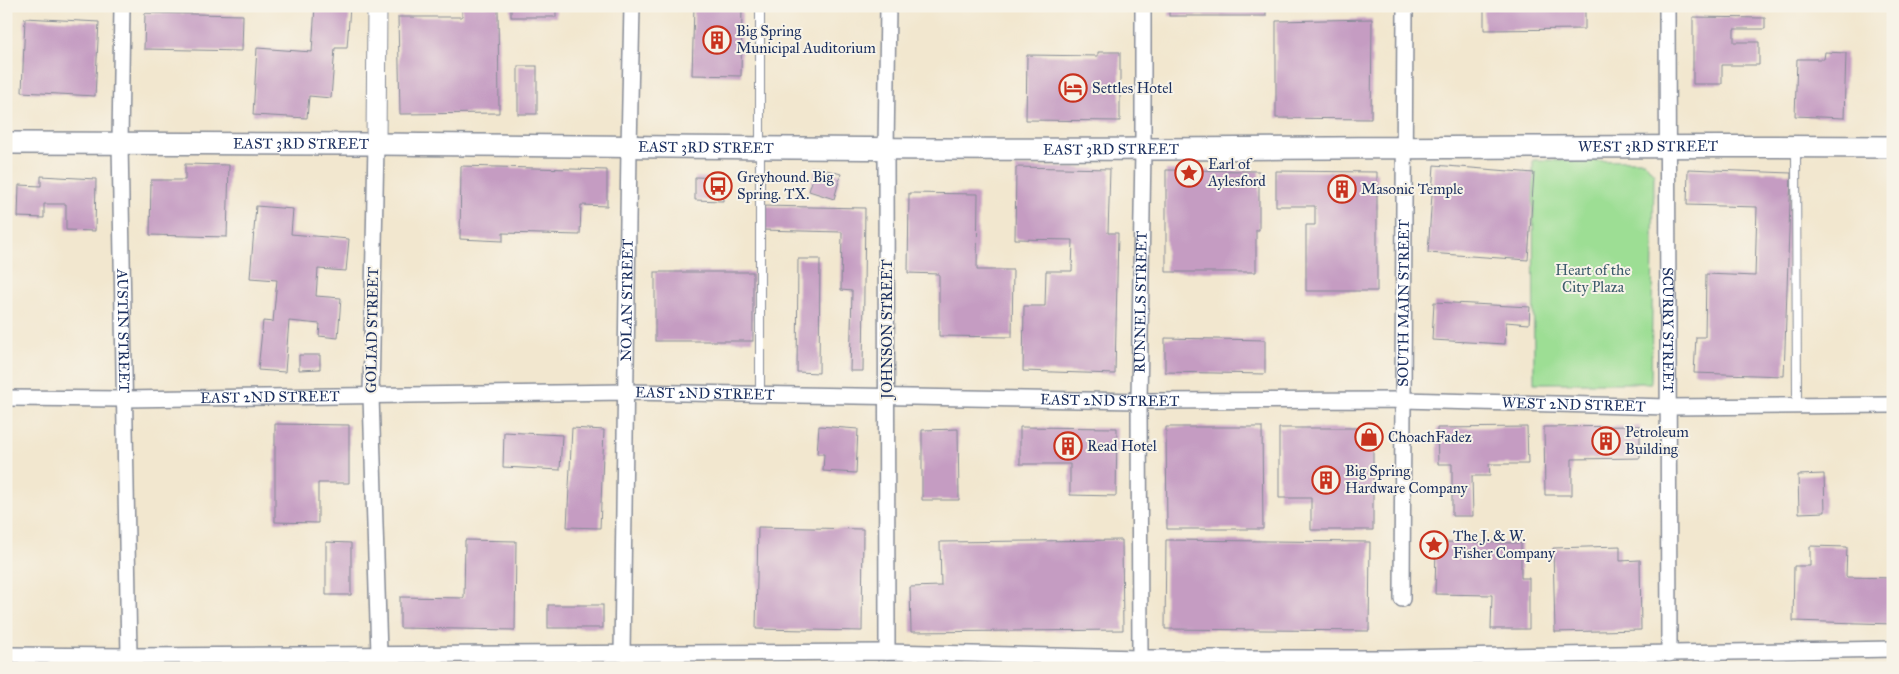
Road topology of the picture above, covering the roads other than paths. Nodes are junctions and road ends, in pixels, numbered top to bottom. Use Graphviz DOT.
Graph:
graph roads {
  1 [pos="122,6"];
  2 [pos="377,6"];
  3 [pos="632,6"];
  4 [pos="760,6"];
  5 [pos="888,6"];
  6 [pos="1143,6"];
  7 [pos="1405,6"];
  8 [pos="1667,6"];
  9 [pos="6,142"];
  10 [pos="120,144"];
  11 [pos="376,144"];
  12 [pos="1668,145"];
  13 [pos="1405,146"];
  14 [pos="1796,146"];
  15 [pos="1893,147"];
  16 [pos="629,148"];
  17 [pos="760,148"];
  18 [pos="886,149"];
  19 [pos="1143,149"];
  20 [pos="626,392"];
  21 [pos="760,394"];
  22 [pos="371,396"];
  23 [pos="887,397"];
  24 [pos="6,398"];
  25 [pos="124,399"];
  26 [pos="1403,400"];
  27 [pos="1139,401"];
  28 [pos="1893,405"];
  29 [pos="1797,406"];
  30 [pos="1668,407"];
  31 [pos="1402,599"];
  32 [pos="1893,649"];
  33 [pos="887,652"];
  34 [pos="379,654"];
  35 [pos="622,654"];
  36 [pos="1669,654"];
  37 [pos="6,655"];
  38 [pos="128,656"];
  39 [pos="1140,658"];
  1 -- 10 [label="street, AUSTIN STREET"];
  2 -- 11 [label="street, GOLIAD STREET"];
  3 -- 16 [label="street, NOLAN STREET"];
  4 -- 17 [label="lane"];
  5 -- 18 [label="street, JOHNSON STREET"];
  6 -- 19 [label="street, RUNNELS STREET"];
  7 -- 13 [label="street, SOUTH MAIN STREET"];
  8 -- 12 [label="street, SCURRY STREET"];
  9 -- 10 [label="main road, EAST 3RD STREET"];
  10 -- 11 [label="main road, EAST 3RD STREET"];
  10 -- 25 [label="street, AUSTIN STREET"];
  11 -- 16 [label="main road, EAST 3RD STREET"];
  11 -- 22 [label="street, GOLIAD STREET"];
  12 -- 13 [label="main road, WEST 3RD STREET"];
  12 -- 14 [label="main road, WEST 3RD STREET"];
  12 -- 30 [label="street, SCURRY STREET"];
  13 -- 19 [label="main road, EAST 3RD STREET"];
  13 -- 26 [label="street, SOUTH MAIN STREET"];
  14 -- 15 [label="main road, WEST 3RD STREET"];
  14 -- 29 [label="lane"];
  16 -- 17 [label="main road, EAST 3RD STREET"];
  16 -- 20 [label="street, NOLAN STREET"];
  17 -- 18 [label="main road, EAST 3RD STREET"];
  17 -- 21 [label="lane"];
  18 -- 19 [label="main road, EAST 3RD STREET"];
  18 -- 23 [label="street, JOHNSON STREET"];
  19 -- 27 [label="street, RUNNELS STREET"];
  20 -- 21 [label="street, EAST 2ND STREET"];
  20 -- 22 [label="street, EAST 2ND STREET"];
  20 -- 35 [label="street, NOLAN STREET"];
  21 -- 23 [label="street, EAST 2ND STREET"];
  22 -- 25 [label="street, EAST 2ND STREET"];
  22 -- 34 [label="street, GOLIAD STREET"];
  23 -- 27 [label="street, EAST 2ND STREET"];
  23 -- 33 [label="street, JOHNSON STREET"];
  24 -- 25 [label="street, EAST 2ND STREET"];
  25 -- 38 [label="street, AUSTIN STREET"];
  26 -- 27 [label="street, EAST 2ND STREET"];
  26 -- 30 [label="street, WEST 2ND STREET"];
  26 -- 31 [label="street, SOUTH MAIN STREET"];
  27 -- 39 [label="street, RUNNELS STREET"];
  28 -- 29 [label="street, WEST 2ND STREET"];
  29 -- 30 [label="street, WEST 2ND STREET"];
  30 -- 36 [label="street, SCURRY STREET"];
  32 -- 36 [label="street"];
  33 -- 35 [label="street"];
  33 -- 39 [label="street"];
  34 -- 35 [label="street"];
  34 -- 38 [label="street"];
  36 -- 39 [label="street"];
  37 -- 38 [label="street"];
}
